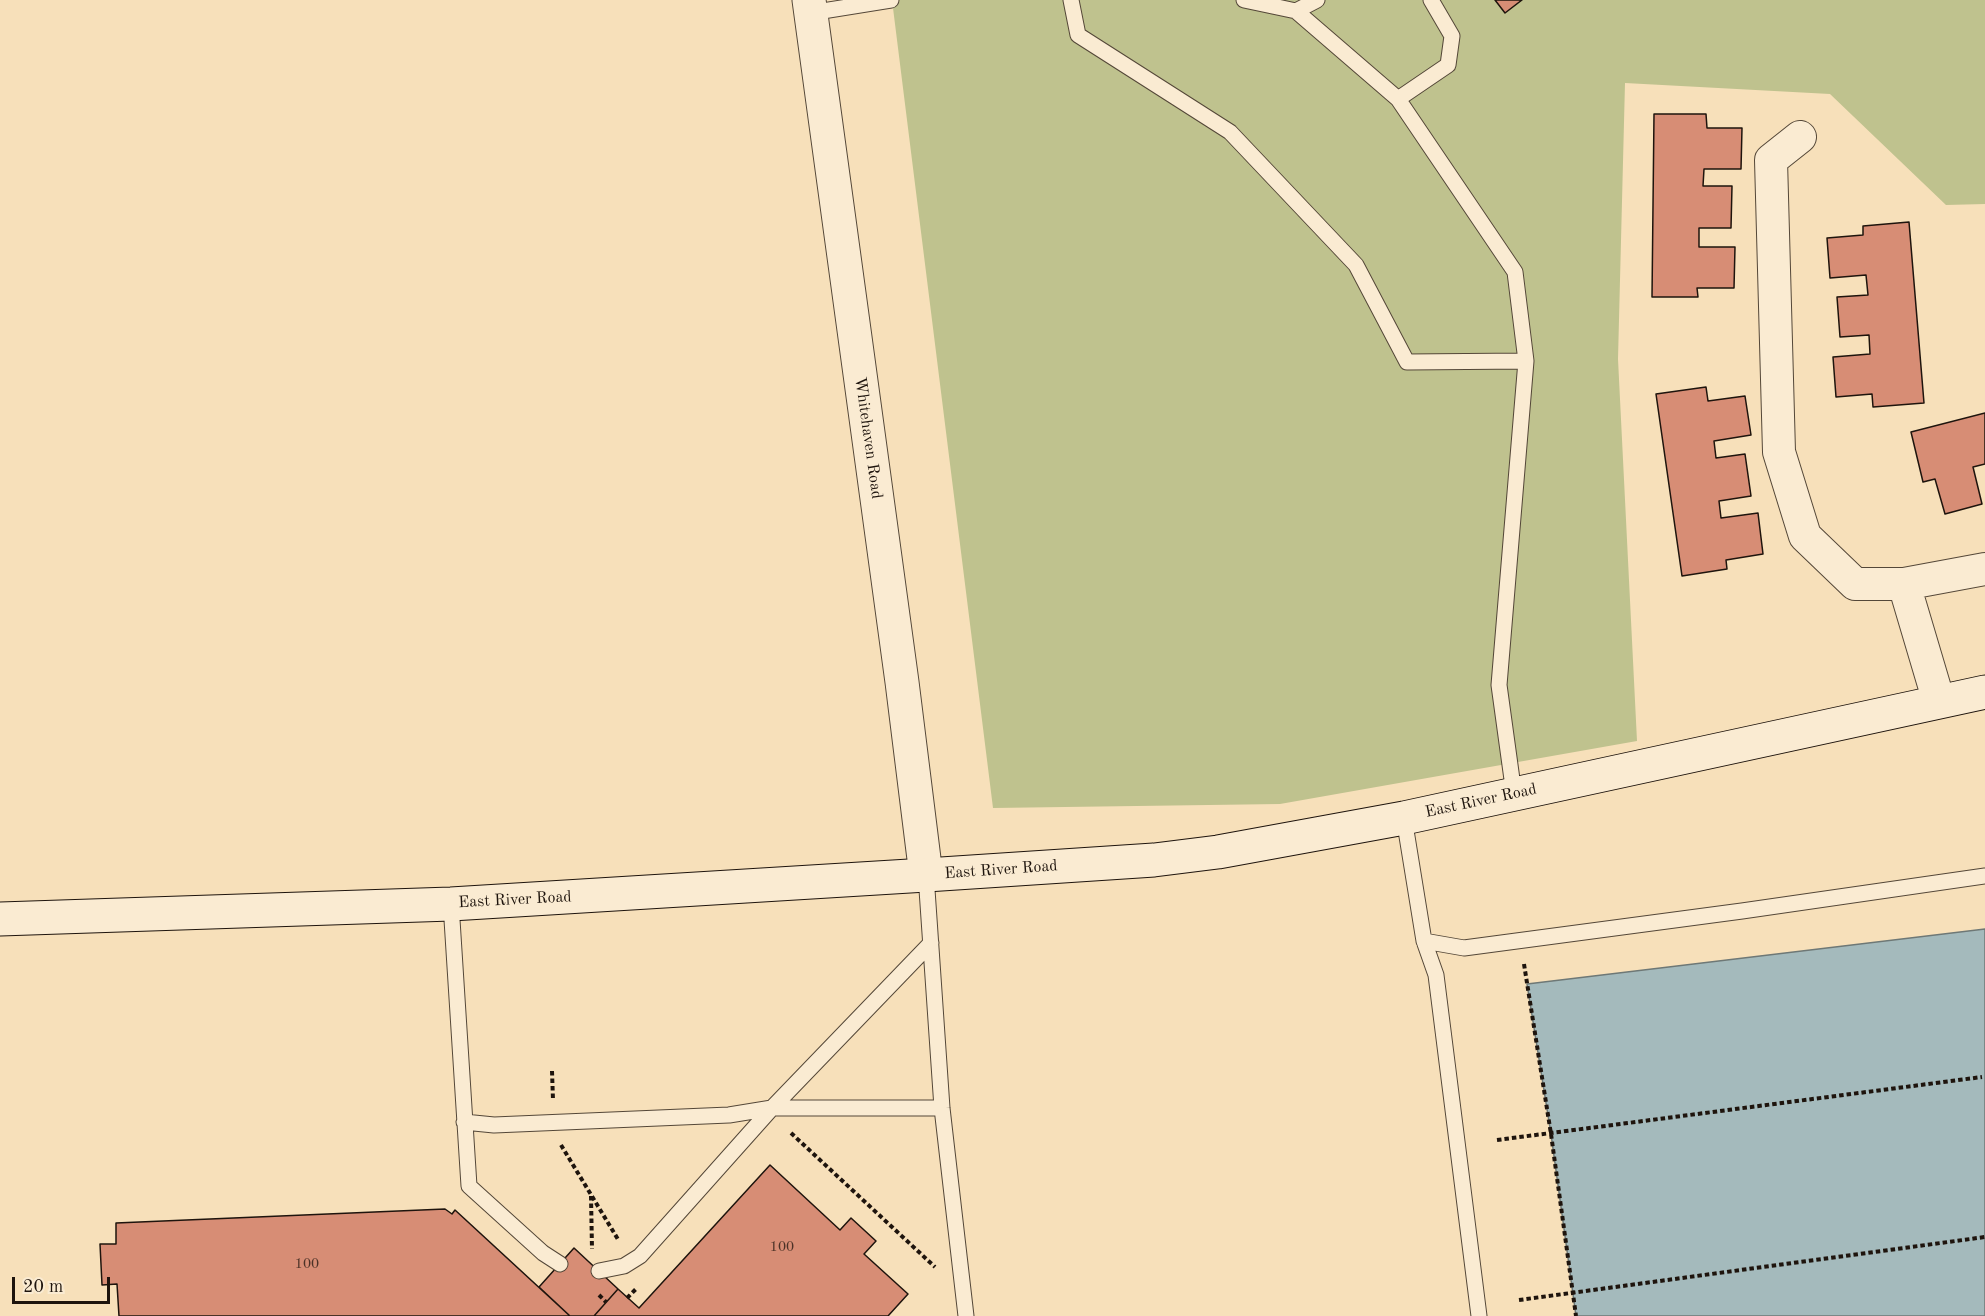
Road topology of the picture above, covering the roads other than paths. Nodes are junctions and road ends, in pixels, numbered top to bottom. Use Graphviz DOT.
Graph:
graph roads {
  1 [pos="891,0"];
  2 [pos="1071,0"];
  3 [pos="1244,0"];
  4 [pos="1317,0"];
  5 [pos="1431,0"];
  6 [pos="810,7"];
  7 [pos="1296,11"];
  8 [pos="1398,99"];
  9 [pos="1800,137"];
  10 [pos="1526,361"];
  11 [pos="1985,569"];
  12 [pos="1904,584"];
  13 [pos="1985,692"];
  14 [pos="1939,702"];
  15 [pos="1514,794"];
  16 [pos="1404,818"];
  17 [pos="926,875"];
  18 [pos="1985,876"];
  19 [pos="451,904"];
  20 [pos="0,919"];
  21 [pos="1424,941"];
  22 [pos="931,943"];
  23 [pos="772,1108"];
  24 [pos="942,1108"];
  25 [pos="464,1122"];
  26 [pos="560,1264"];
  27 [pos="599,1271"];
  28 [pos="966,1316"];
  29 [pos="1479,1316"];
  1 -- 6 [label="lane"];
  2 -- 10 [label="lane"];
  3 -- 7 [label="lane"];
  4 -- 7 [label="lane"];
  5 -- 8 [label="lane"];
  6 -- 17 [label="main road, Whitehaven Road"];
  7 -- 8 [label="lane"];
  8 -- 10 [label="lane"];
  9 -- 12 [label="street"];
  10 -- 15 [label="lane"];
  11 -- 12 [label="street"];
  12 -- 14 [label="street"];
  13 -- 14 [label="main road, East River Road"];
  14 -- 15 [label="main road, East River Road"];
  15 -- 16 [label="main road, East River Road"];
  16 -- 17 [label="main road, East River Road"];
  16 -- 21 [label="lane"];
  17 -- 19 [label="main road, East River Road"];
  17 -- 22 [label="lane"];
  18 -- 21 [label="lane"];
  19 -- 20 [label="main road, East River Road"];
  19 -- 25 [label="lane"];
  21 -- 29 [label="lane"];
  22 -- 23 [label="lane"];
  22 -- 24 [label="lane"];
  23 -- 24 [label="lane"];
  23 -- 25 [label="lane"];
  23 -- 27 [label="lane"];
  24 -- 28 [label="lane"];
  25 -- 26 [label="lane"];
}
